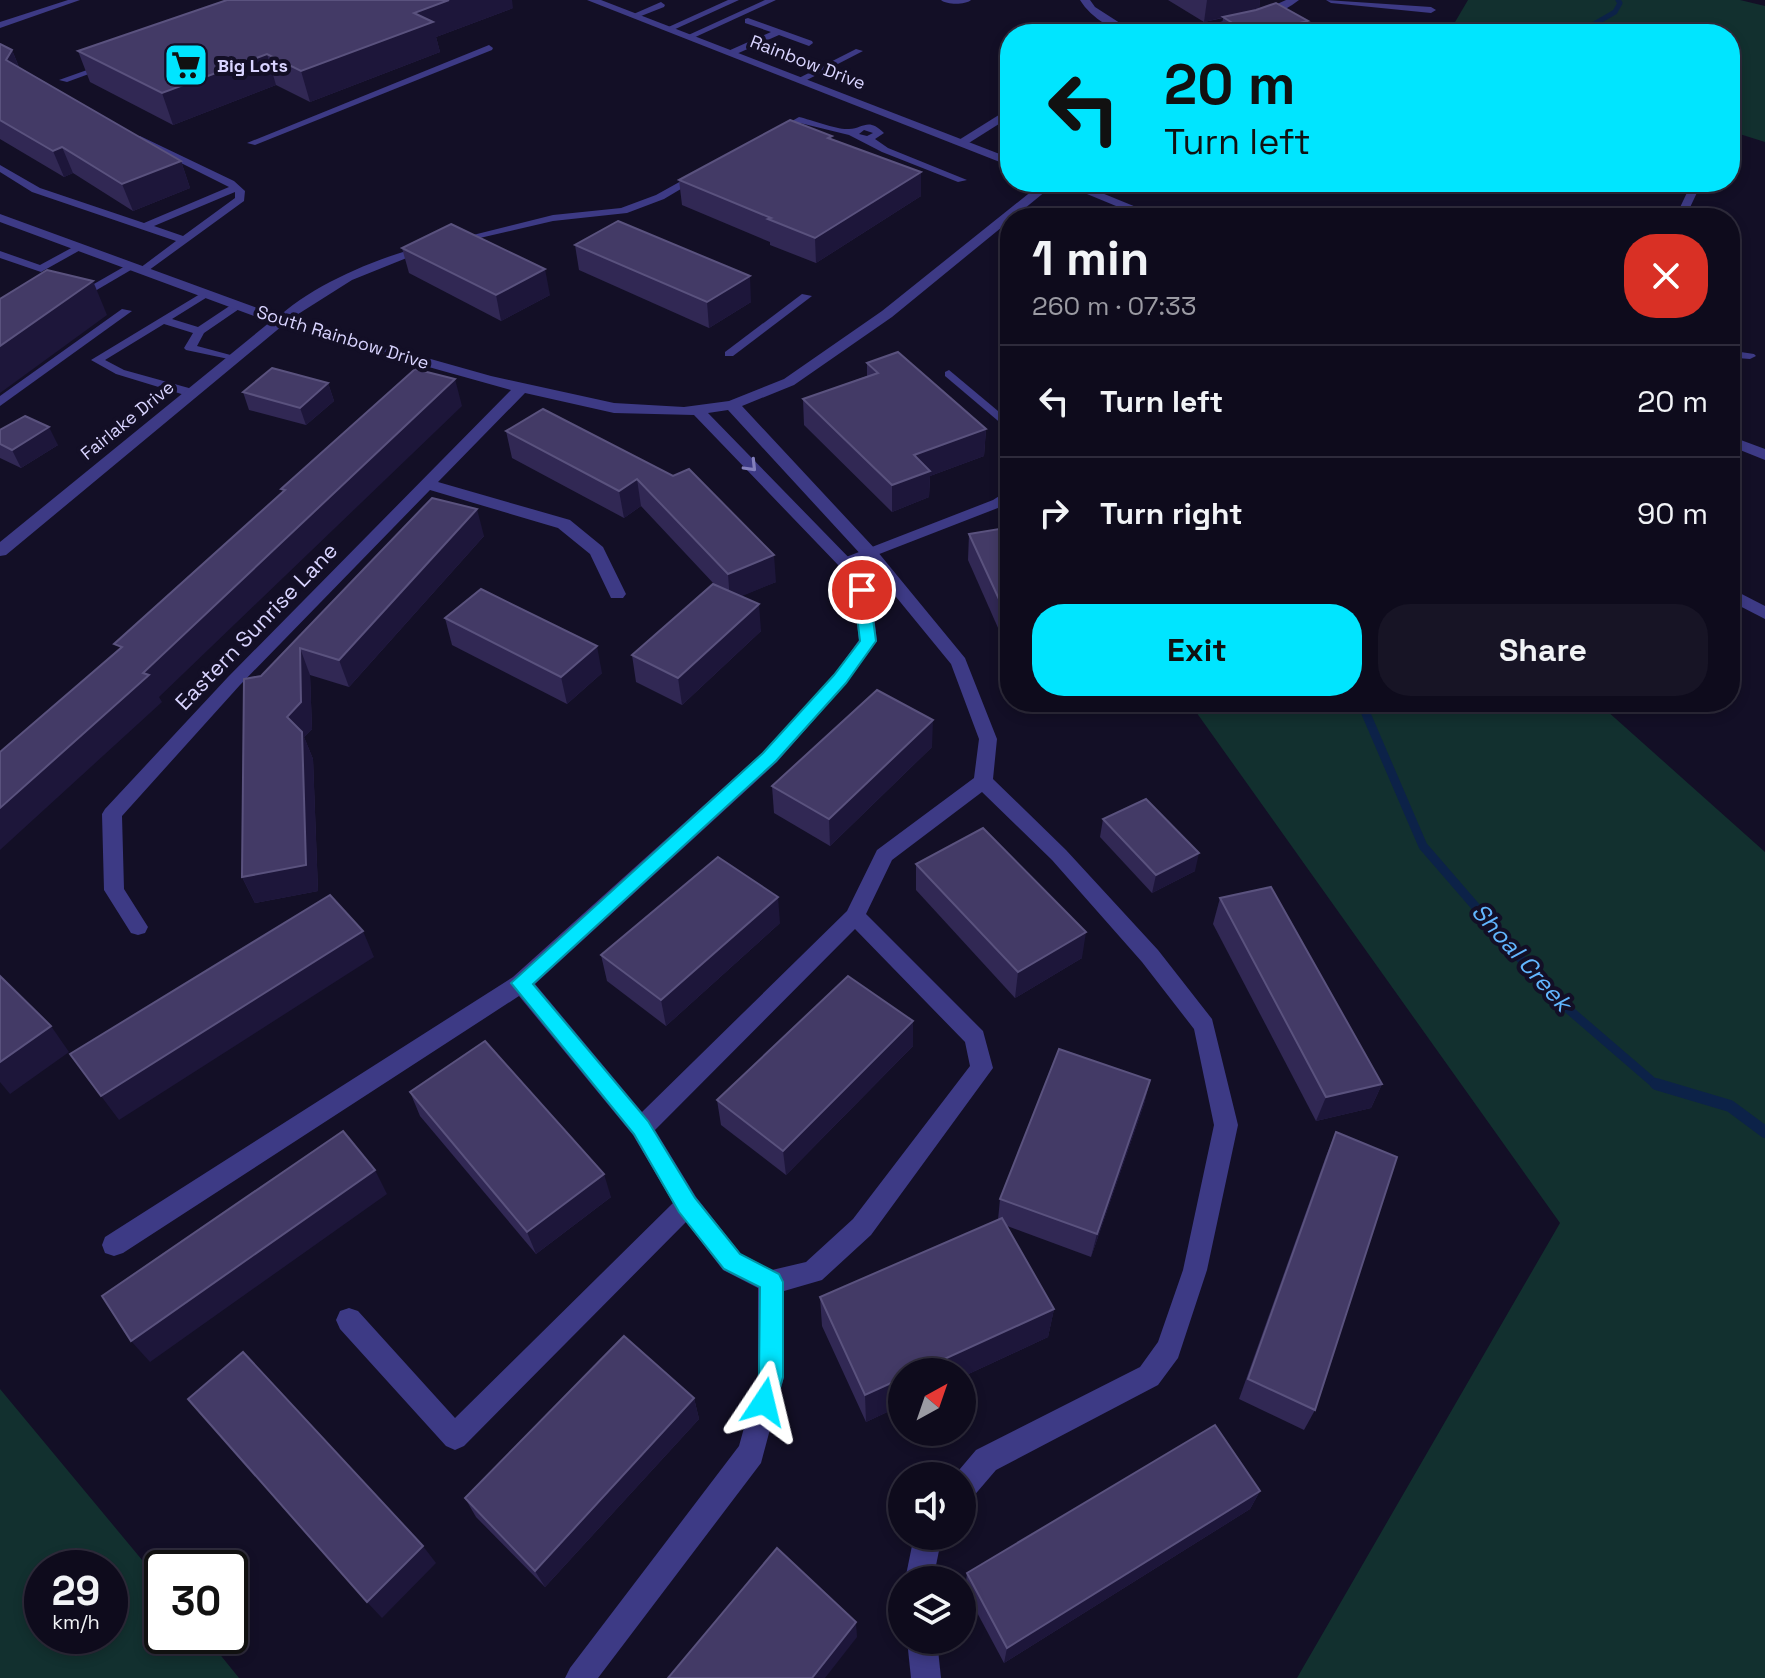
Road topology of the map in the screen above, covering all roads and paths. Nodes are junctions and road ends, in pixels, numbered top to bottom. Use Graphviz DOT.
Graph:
graph roads {
  1 [pos="76,0"];
  2 [pos="592,0"];
  3 [pos="735,0"];
  4 [pos="772,0"];
  5 [pos="946,0"];
  6 [pos="966,0"];
  7 [pos="1085,0"];
  8 [pos="1294,0"];
  9 [pos="1331,0"];
  10 [pos="661,5"];
  11 [pos="1431,10"];
  12 [pos="633,16"];
  13 [pos="748,21"];
  14 [pos="1116,24"];
  15 [pos="1223,24"];
  16 [pos="0,25"];
  17 [pos="668,29"];
  18 [pos="778,32"];
  19 [pos="688,37"];
  20 [pos="809,43"];
  21 [pos="489,48"];
  22 [pos="859,51"];
  23 [pos="731,53"];
  24 [pos="120,61"];
  25 [pos="64,80"];
  26 [pos="800,80"];
  27 [pos="895,117"];
  28 [pos="1000,118"];
  29 [pos="874,129"];
  30 [pos="852,133"];
  31 [pos="130,135"];
  32 [pos="771,135"];
  33 [pos="868,139"];
  34 [pos="252,143"];
  35 [pos="960,143"];
  36 [pos="1000,158"];
  37 [pos="0,168"];
  38 [pos="702,174"];
  39 [pos="14,177"];
  40 [pos="962,180"];
  41 [pos="0,183"];
  42 [pos="235,188"];
  43 [pos="1039,192"];
  44 [pos="1090,192"];
  45 [pos="1019,208"];
  46 [pos="1131,208"];
  47 [pos="0,218"];
  48 [pos="1000,223"];
  49 [pos="143,227"];
  50 [pos="182,239"];
  51 [pos="446,243"];
  52 [pos="433,247"];
  53 [pos="79,248"];
  54 [pos="0,254"];
  55 [pos="136,269"];
  56 [pos="205,294"];
  57 [pos="80,296"];
  58 [pos="806,296"];
  59 [pos="238,305"];
  60 [pos="114,307"];
  61 [pos="166,321"];
  62 [pos="280,321"];
  63 [pos="200,331"];
  64 [pos="729,354"];
  65 [pos="1740,355"];
  66 [pos="1750,356"];
  67 [pos="234,359"];
  68 [pos="949,374"];
  69 [pos="522,387"];
  70 [pos="192,393"];
  71 [pos="0,402"];
  72 [pos="732,405"];
  73 [pos="697,410"];
  74 [pos="1000,418"];
  75 [pos="1740,445"];
  76 [pos="1765,455"];
  77 [pos="427,484"];
  78 [pos="1000,501"];
  79 [pos="0,551"];
  80 [pos="869,553"];
  81 [pos="846,562"];
  82 [pos="617,594"];
  83 [pos="1740,599"];
  84 [pos="1765,613"];
  85 [pos="983,781"];
  86 [pos="855,916"];
  87 [pos="138,927"];
  88 [pos="521,983"];
  89 [pos="641,1128"];
  90 [pos="687,1205"];
  91 [pos="114,1245"];
  92 [pos="771,1282"];
  93 [pos="349,1320"];
  94 [pos="976,1472"];
  95 [pos="923,1654"];
  96 [pos="580,1678"];
  97 [pos="926,1678"];
  1 -- 16 [label="lane"];
  2 -- 12 [label="street, Rainbow Drive"];
  3 -- 17 [label="lane"];
  4 -- 19 [label="lane"];
  5 -- 6 [label="street"];
  7 -- 14 [label="street"];
  8 -- 15 [label="street"];
  9 -- 11 [label="street"];
  10 -- 12 [label="lane"];
  12 -- 17 [label="street, Rainbow Drive"];
  13 -- 18 [label="lane"];
  17 -- 19 [label="street, Rainbow Drive"];
  18 -- 20 [label="lane"];
  18 -- 23 [label="lane"];
  19 -- 23 [label="street, Rainbow Drive"];
  21 -- 34 [label="lane"];
  22 -- 26 [label="lane"];
  23 -- 26 [label="street, Rainbow Drive"];
  24 -- 25 [label="lane"];
  26 -- 27 [label="street, Rainbow Drive"];
  27 -- 29 [label="lane"];
  27 -- 35 [label="street, Rainbow Drive"];
  28 -- 35 [label="street"];
  29 -- 30 [label="lane"];
  29 -- 33 [label="lane"];
  30 -- 32 [label="lane"];
  30 -- 33 [label="lane"];
  31 -- 42 [label="lane"];
  33 -- 40 [label="lane"];
  35 -- 36 [label="street, Rainbow Drive"];
  37 -- 39 [label="lane"];
  38 -- 51 [label="lane"];
  39 -- 41 [label="lane"];
  39 -- 49 [label="lane"];
  42 -- 49 [label="lane"];
  42 -- 50 [label="lane"];
  43 -- 45 [label="street, South Rainbow Drive"];
  44 -- 46 [label="street"];
  47 -- 53 [label="street, South Rainbow Drive"];
  48 -- 72 [label="street, South Rainbow Drive"];
  49 -- 50 [label="lane"];
  50 -- 55 [label="lane"];
  52 -- 62 [label="lane"];
  53 -- 54 [label="lane"];
  53 -- 55 [label="street, South Rainbow Drive"];
  55 -- 56 [label="street, South Rainbow Drive"];
  55 -- 57 [label="lane"];
  56 -- 59 [label="street, South Rainbow Drive"];
  56 -- 61 [label="lane"];
  58 -- 64 [label="lane"];
  59 -- 62 [label="street, South Rainbow Drive"];
  59 -- 63 [label="lane"];
  60 -- 71 [label="lane"];
  61 -- 63 [label="lane"];
  61 -- 70 [label="lane"];
  62 -- 67 [label="street, Fairlake Drive"];
  62 -- 69 [label="street, South Rainbow Drive"];
  63 -- 67 [label="lane"];
  65 -- 66 [label="lane"];
  67 -- 70 [label="street, Fairlake Drive"];
  68 -- 74 [label="lane"];
  69 -- 73 [label="street, South Rainbow Drive"];
  69 -- 77 [label="street, Eastern Sunrise Lane"];
  70 -- 79 [label="street, Fairlake Drive"];
  72 -- 73 [label="street, South Rainbow Drive"];
  72 -- 80 [label="street"];
  73 -- 81 [label="street, one-way"];
  75 -- 76 [label="street"];
  77 -- 82 [label="street"];
  77 -- 87 [label="street, Eastern Sunrise Lane"];
  78 -- 80 [label="lane"];
  80 -- 81 [label="lane"];
  80 -- 85 [label="street"];
  81 -- 88 [label="street"];
  83 -- 84 [label="street"];
  85 -- 86 [label="street"];
  85 -- 94 [label="street"];
  86 -- 89 [label="street"];
  86 -- 92 [label="street"];
  88 -- 89 [label="street"];
  88 -- 91 [label="street"];
  89 -- 90 [label="street"];
  90 -- 92 [label="street"];
  90 -- 93 [label="street"];
  92 -- 96 [label="street"];
  95 -- 97 [label="street"];
}
